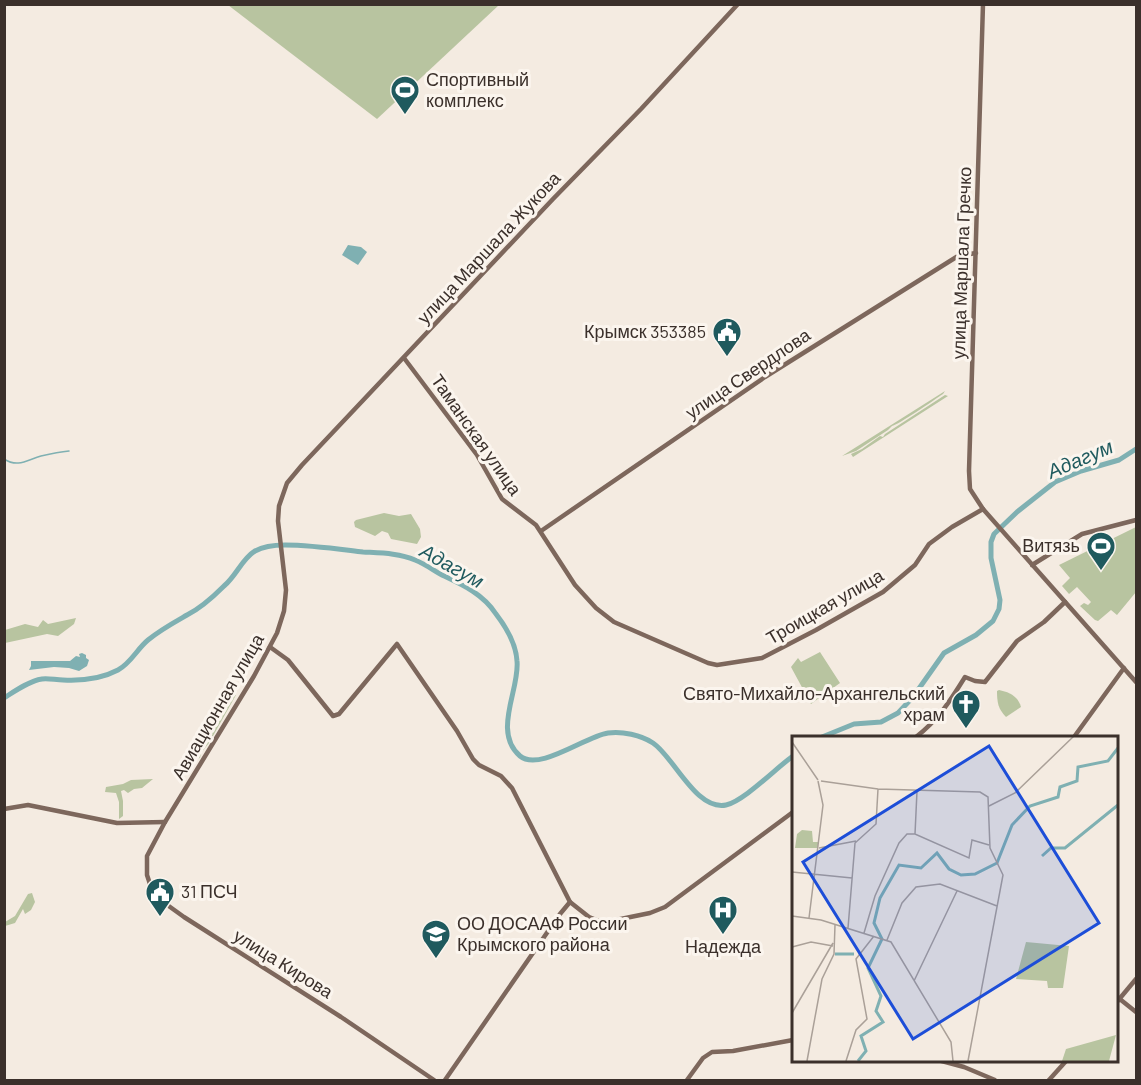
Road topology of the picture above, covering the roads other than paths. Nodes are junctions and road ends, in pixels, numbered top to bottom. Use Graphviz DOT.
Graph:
graph roads {
  1 [pos="738,4"];
  2 [pos="983,4"];
  3 [pos="976,253"];
  4 [pos="404,358"];
  5 [pos="983,509"];
  6 [pos="278,520"];
  7 [pos="1137,520"];
  8 [pos="541,531"];
  9 [pos="1032,565"];
  10 [pos="1065,602"];
  11 [pos="270,647"];
  12 [pos="762,658"];
  13 [pos="1124,668"];
  14 [pos="1137,682"];
  15 [pos="917,736"];
  16 [pos="1075,736"];
  17 [pos="4,809"];
  18 [pos="792,813"];
  19 [pos="165,822"];
  20 [pos="148,852"];
  21 [pos="570,902"];
  22 [pos="1137,979"];
  23 [pos="1117,999"];
  24 [pos="1137,1012"];
  25 [pos="792,1041"];
  26 [pos="944,1061"];
  27 [pos="1065,1061"];
  28 [pos="434,1080"];
  29 [pos="445,1080"];
  30 [pos="687,1080"];
  31 [pos="995,1080"];
  32 [pos="1049,1080"];
  1 -- 4 [label="main road, улица Маршала Жукова"];
  2 -- 3 [label="main road, улица Маршала Гречко"];
  3 -- 5 [label="main road, улица Маршала Гречко"];
  3 -- 8 [label="main road, улица Свердлова"];
  4 -- 6 [label="main road, улица Маршала Жукова"];
  4 -- 8 [label="main road, Таманская улица"];
  5 -- 9 [label="main road, улица Маршала Гречко"];
  5 -- 12 [label="main road, Троицкая улица"];
  6 -- 11 [label="main road, Авиационная улица"];
  7 -- 9 [label="main road"];
  8 -- 12 [label="main road, Таманская улица"];
  9 -- 10 [label="main road, улица Маршала Гречко"];
  10 -- 13 [label="main road, улица Маршала Гречко"];
  10 -- 15 [label="main road"];
  11 -- 19 [label="main road, Авиационная улица"];
  11 -- 21 [label="main road"];
  13 -- 14 [label="main road, улица Маршала Гречко"];
  13 -- 16 [label="main road"];
  17 -- 19 [label="main road"];
  18 -- 21 [label="main road"];
  19 -- 20 [label="main road, Авиационная улица"];
  20 -- 28 [label="main road, улица Кирова"];
  21 -- 29 [label="main road"];
  22 -- 23 [label="main road"];
  23 -- 24 [label="main road"];
  25 -- 30 [label="main road"];
  26 -- 31 [label="main road"];
  27 -- 32 [label="main road"];
}
